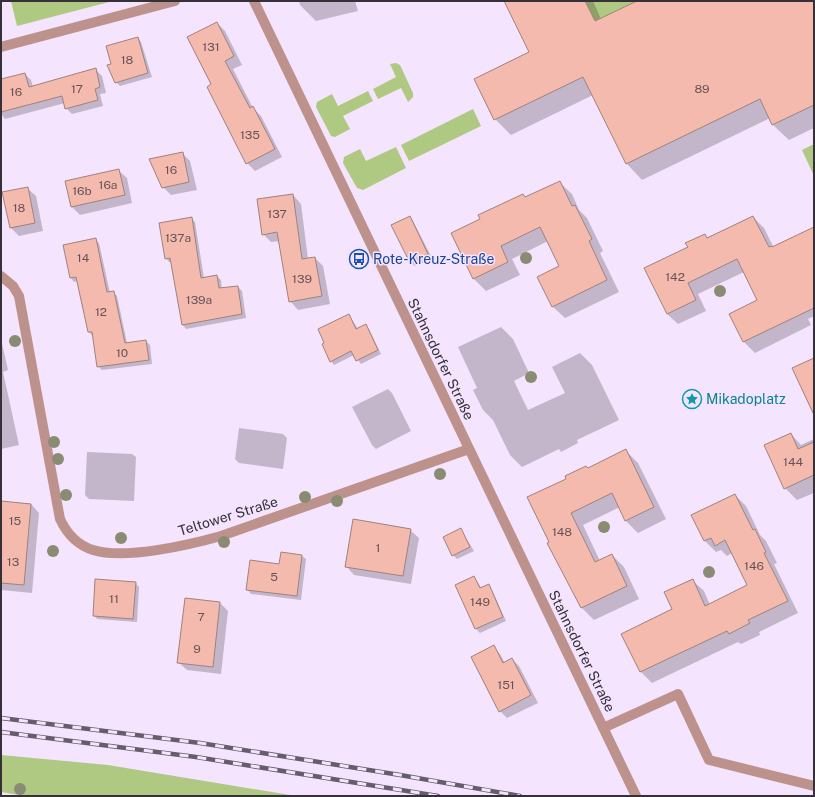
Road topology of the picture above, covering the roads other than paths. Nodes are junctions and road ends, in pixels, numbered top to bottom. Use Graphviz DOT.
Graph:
graph roads {
  1 [pos="175,1"];
  2 [pos="254,1"];
  3 [pos="1,47"];
  4 [pos="1,276"];
  5 [pos="469,449"];
  6 [pos="603,728"];
  7 [pos="814,786"];
  8 [pos="636,796"];
  1 -- 3 [label="street"];
  2 -- 5 [label="street, Stahnsdorfer Straße"];
  4 -- 5 [label="street, Teltower Straße"];
  5 -- 6 [label="street, Stahnsdorfer Straße"];
  6 -- 7 [label="street, Stahnsdorfer Straße"];
  6 -- 8 [label="street, Stahnsdorfer Straße"];
}
